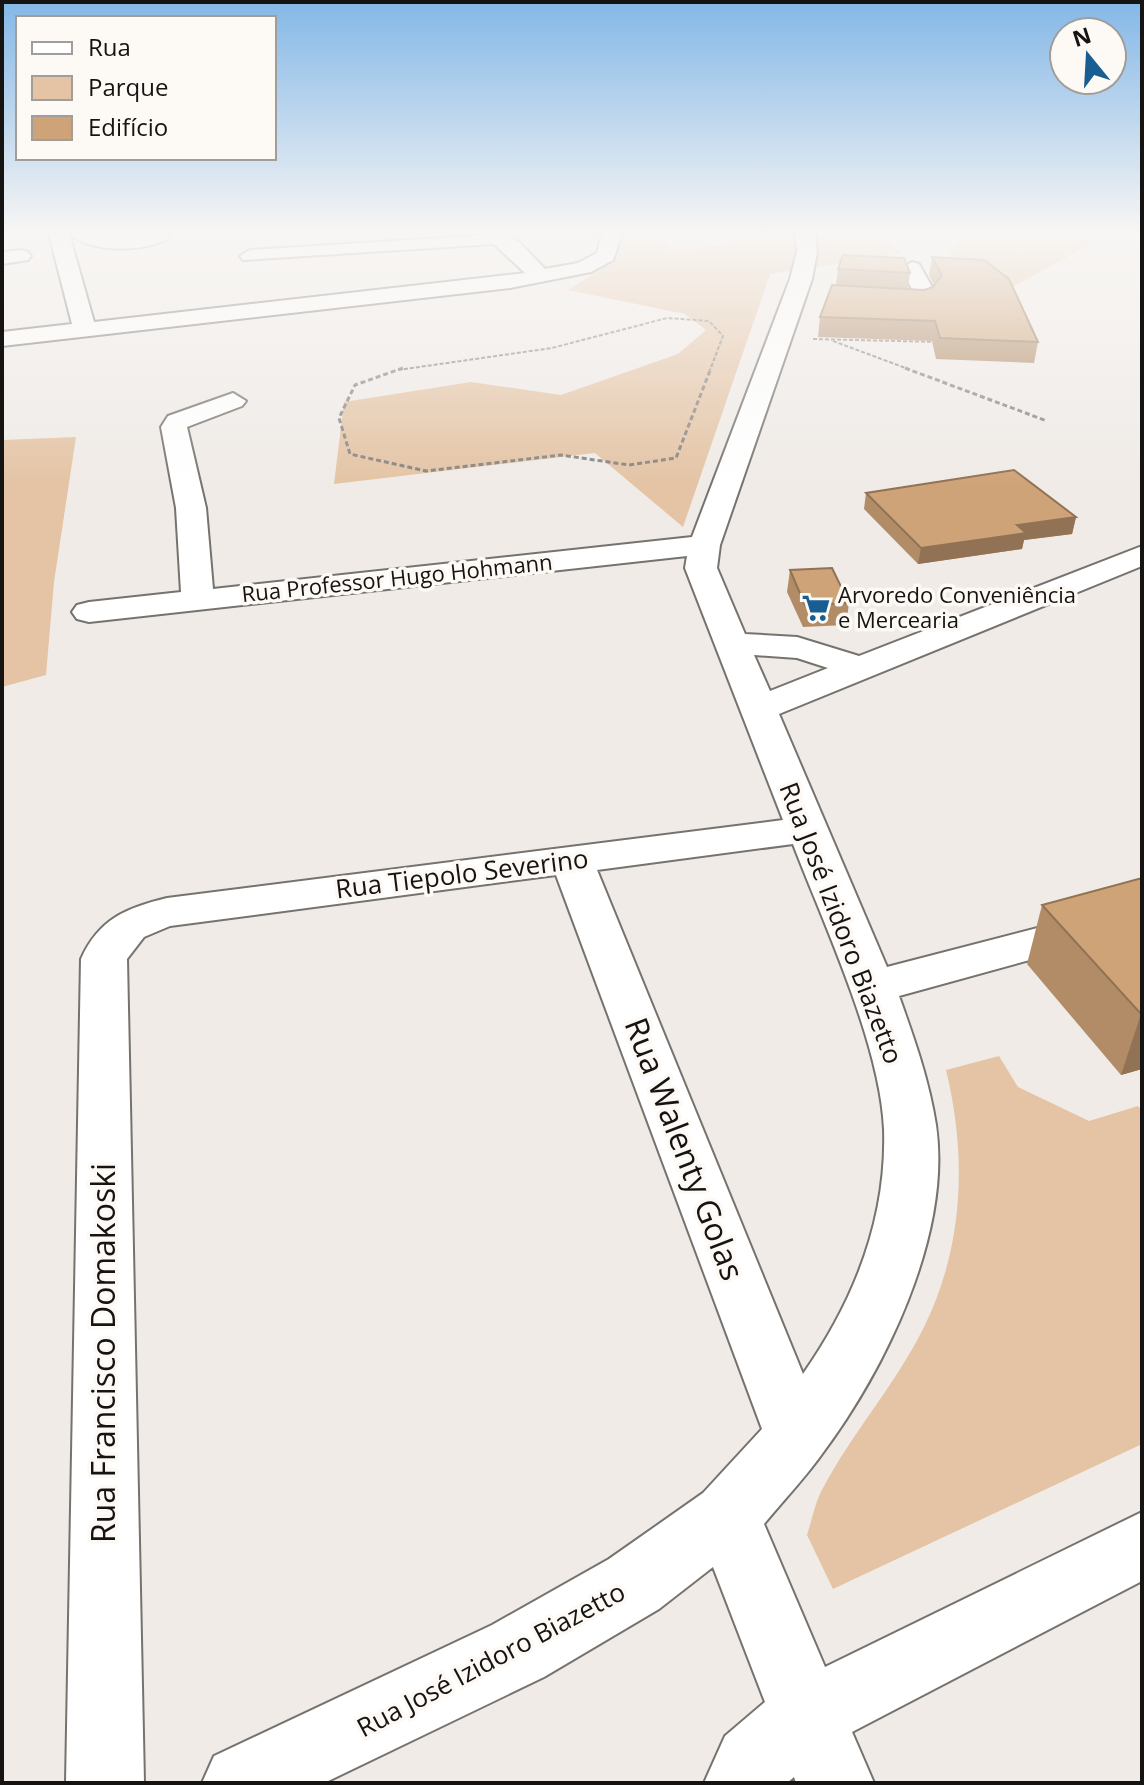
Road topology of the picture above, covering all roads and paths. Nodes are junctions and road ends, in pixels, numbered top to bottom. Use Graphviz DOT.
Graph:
graph roads {
  1 [pos="72,317"];
  2 [pos="153,317"];
  3 [pos="787,317"];
  4 [pos="74,333"];
  5 [pos="780,338"];
  6 [pos="2,339"];
  7 [pos="829,339"];
  8 [pos="948,343"];
  9 [pos="233,401"];
  10 [pos="1047,421"];
  11 [pos="676,458"];
  12 [pos="704,545"];
  13 [pos="1142,555"];
  14 [pos="198,600"];
  15 [pos="89,612"];
  16 [pos="730,645"];
  17 [pos="861,670"];
  18 [pos="756,710"];
  19 [pos="805,830"];
  20 [pos="572,860"];
  21 [pos="1142,915"];
  22 [pos="122,929"];
  23 [pos="872,987"];
  24 [pos="797,1437"];
  25 [pos="727,1516"];
  26 [pos="1142,1545"];
  27 [pos="808,1715"];
  28 [pos="105,1783"];
  29 [pos="241,1783"];
  30 [pos="743,1783"];
  31 [pos="835,1783"];
  1 -- 4 [label="street"];
  2 -- 4 [label="street"];
  3 -- 5 [label="street, Rua José Izidoro Biazetto"];
  4 -- 6 [label="street"];
  5 -- 7 [label="path"];
  5 -- 12 [label="street, Rua José Izidoro Biazetto"];
  7 -- 8 [label="path"];
  7 -- 10 [label="path"];
  9 -- 14 [label="street"];
  11 -- 11 [label="path"];
  12 -- 14 [label="street, Rua Professor Hugo Hohmann"];
  12 -- 16 [label="street, Rua José Izidoro Biazetto"];
  13 -- 17 [label="street"];
  14 -- 15 [label="street, Rua Professor Hugo Hohmann"];
  16 -- 17 [label="street"];
  16 -- 18 [label="street, Rua José Izidoro Biazetto"];
  17 -- 18 [label="street"];
  18 -- 19 [label="street, Rua José Izidoro Biazetto"];
  19 -- 20 [label="street, Rua Tiepolo Severino"];
  19 -- 23 [label="street, Rua José Izidoro Biazetto"];
  20 -- 22 [label="street, Rua Tiepolo Severino"];
  20 -- 24 [label="street, Rua Walenty Golas"];
  21 -- 23 [label="street"];
  22 -- 28 [label="street, Rua Francisco Domakoski"];
  23 -- 24 [label="street, Rua José Izidoro Biazetto"];
  24 -- 25 [label="street, Rua José Izidoro Biazetto"];
  25 -- 27 [label="street"];
  25 -- 29 [label="street, Rua José Izidoro Biazetto"];
  26 -- 27 [label="street"];
  27 -- 30 [label="street"];
  27 -- 31 [label="street"];
}
